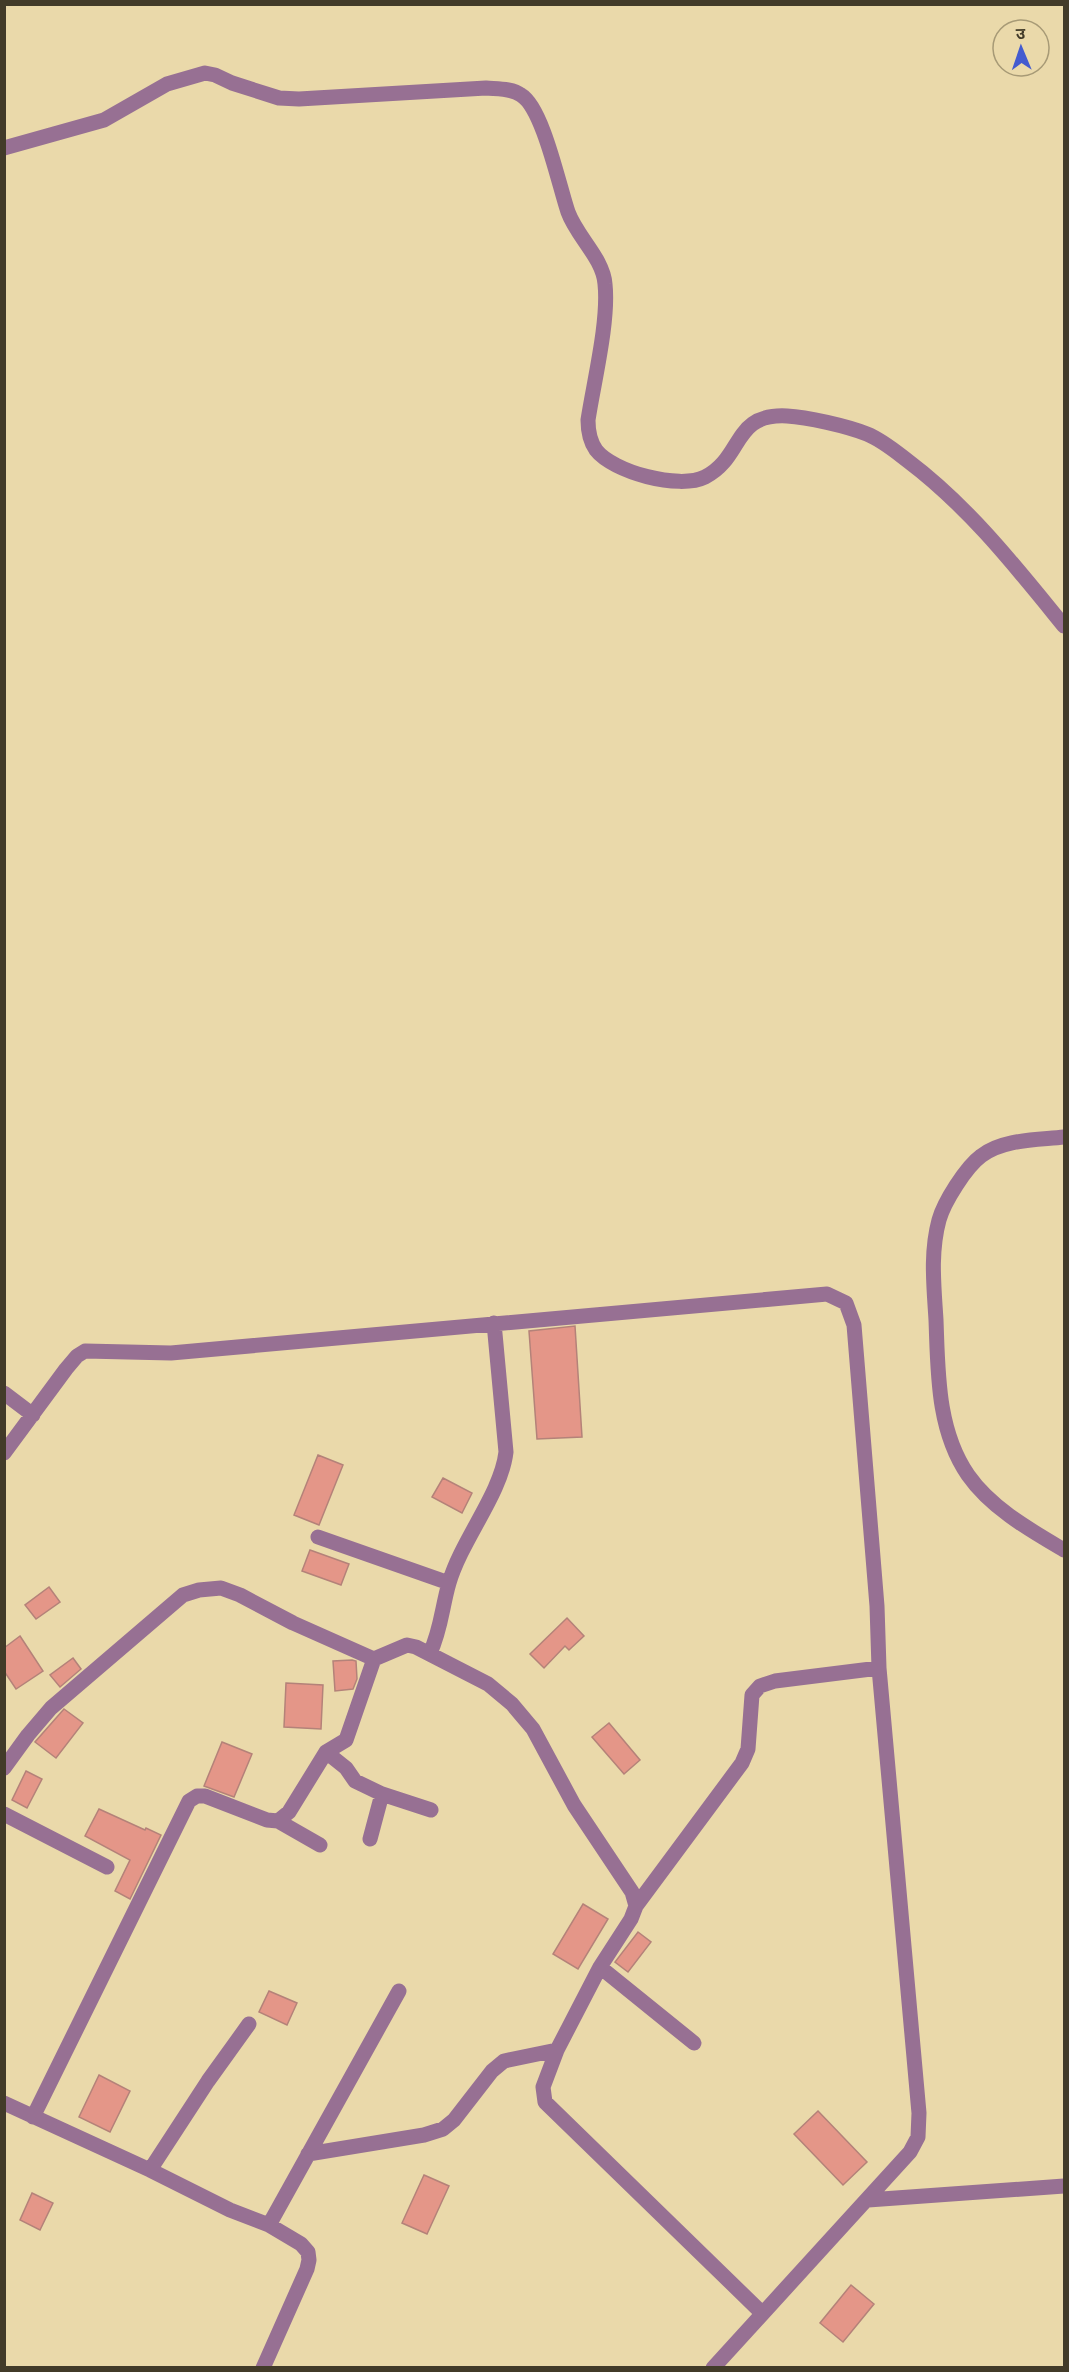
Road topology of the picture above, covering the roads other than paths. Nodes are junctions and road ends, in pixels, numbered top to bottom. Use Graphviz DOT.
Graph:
graph roads {
  1 [pos="4,148"];
  2 [pos="1065,626"];
  3 [pos="1065,1137"];
  4 [pos="494,1323"];
  5 [pos="4,1393"];
  6 [pos="33,1414"];
  7 [pos="4,1453"];
  8 [pos="318,1537"];
  9 [pos="1065,1550"];
  10 [pos="449,1583"];
  11 [pos="430,1653"];
  12 [pos="374,1659"];
  13 [pos="879,1668"];
  14 [pos="326,1752"];
  15 [pos="4,1768"];
  16 [pos="382,1794"];
  17 [pos="431,1810"];
  18 [pos="4,1814"];
  19 [pos="278,1821"];
  20 [pos="370,1839"];
  21 [pos="320,1845"];
  22 [pos="107,1867"];
  23 [pos="636,1906"];
  24 [pos="600,1967"];
  25 [pos="399,1991"];
  26 [pos="249,2024"];
  27 [pos="694,2043"];
  28 [pos="557,2050"];
  29 [pos="4,2103"];
  30 [pos="33,2117"];
  31 [pos="308,2154"];
  32 [pos="150,2170"];
  33 [pos="1065,2186"];
  34 [pos="868,2200"];
  35 [pos="269,2225"];
  36 [pos="762,2313"];
  37 [pos="263,2367"];
  38 [pos="713,2367"];
  1 -- 2 [label="street"];
  3 -- 9 [label="street"];
  4 -- 6 [label="street"];
  4 -- 10 [label="street"];
  4 -- 13 [label="street"];
  5 -- 6 [label="street"];
  6 -- 7 [label="street"];
  8 -- 10 [label="street"];
  10 -- 11 [label="street"];
  11 -- 12 [label="street"];
  11 -- 23 [label="street"];
  12 -- 14 [label="street"];
  12 -- 15 [label="street"];
  13 -- 23 [label="street"];
  13 -- 34 [label="street"];
  14 -- 16 [label="street"];
  14 -- 19 [label="street"];
  16 -- 17 [label="street"];
  16 -- 20 [label="street"];
  18 -- 22 [label="street"];
  19 -- 21 [label="street"];
  19 -- 30 [label="street"];
  23 -- 24 [label="street"];
  24 -- 27 [label="street"];
  24 -- 28 [label="street"];
  25 -- 31 [label="street"];
  26 -- 32 [label="street"];
  28 -- 31 [label="street"];
  28 -- 36 [label="street"];
  29 -- 30 [label="street"];
  30 -- 32 [label="street"];
  31 -- 35 [label="street"];
  32 -- 35 [label="street"];
  33 -- 34 [label="street"];
  34 -- 36 [label="street"];
  35 -- 37 [label="street"];
  36 -- 38 [label="street"];
}
